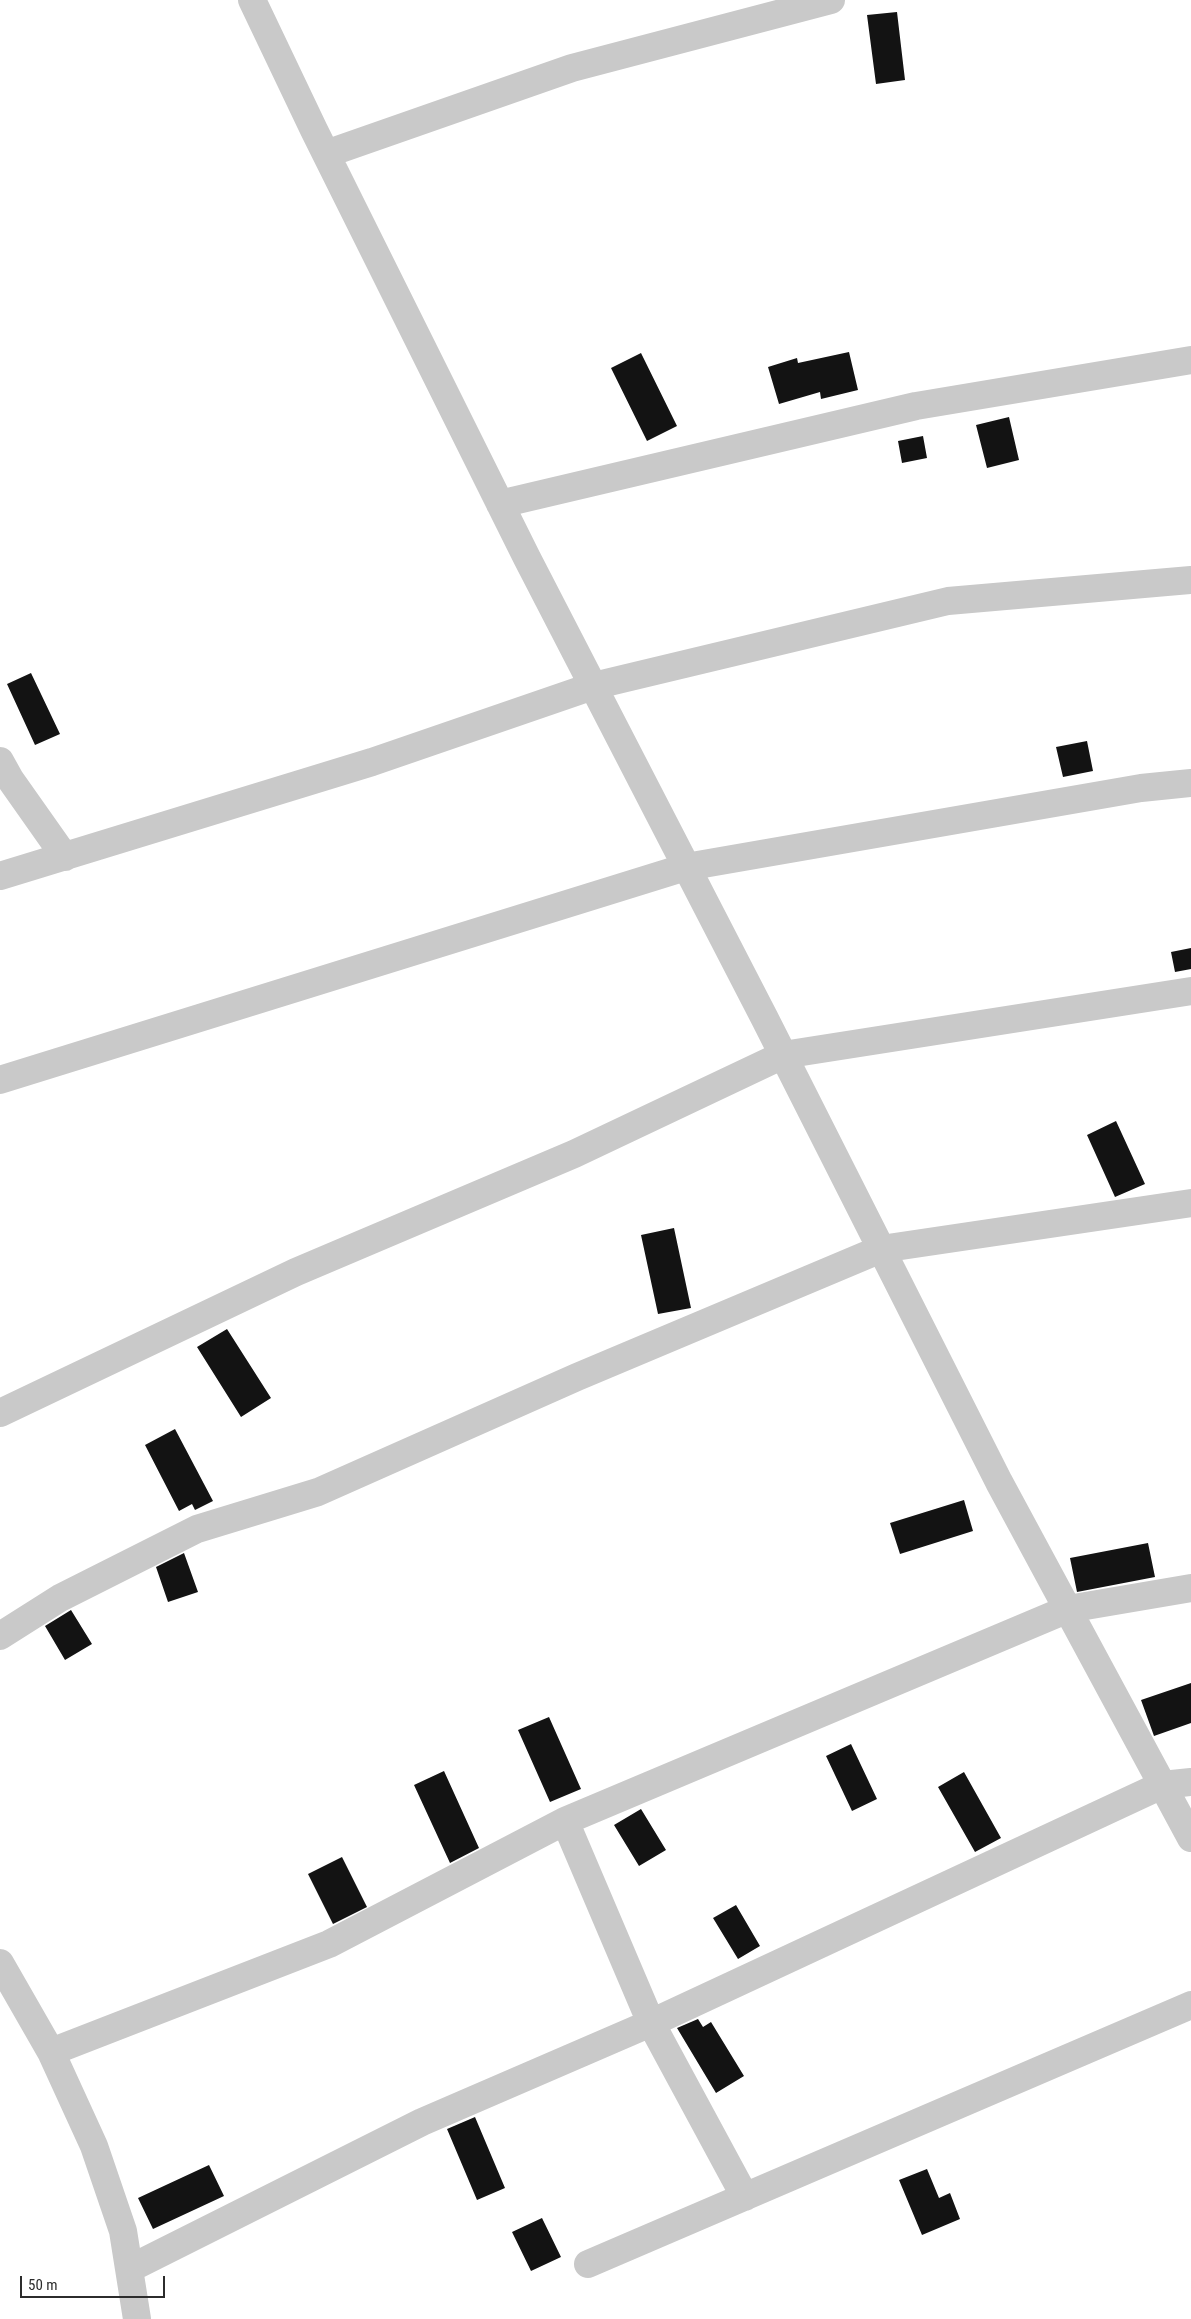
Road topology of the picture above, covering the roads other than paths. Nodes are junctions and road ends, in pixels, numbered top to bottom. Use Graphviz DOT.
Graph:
graph roads {
  1 [pos="252,0"];
  2 [pos="831,0"];
  3 [pos="326,154"];
  4 [pos="1191,360"];
  5 [pos="500,504"];
  6 [pos="1191,580"];
  7 [pos="593,686"];
  8 [pos="0,761"];
  9 [pos="1191,783"];
  10 [pos="65,857"];
  11 [pos="686,867"];
  12 [pos="0,876"];
  13 [pos="1191,991"];
  14 [pos="782,1055"];
  15 [pos="0,1080"];
  16 [pos="1191,1204"];
  17 [pos="881,1248"];
  18 [pos="0,1413"];
  19 [pos="1191,1588"];
  20 [pos="1068,1609"];
  21 [pos="0,1636"];
  22 [pos="1191,1782"];
  23 [pos="1162,1785"];
  24 [pos="565,1821"];
  25 [pos="1191,1838"];
  26 [pos="0,1963"];
  27 [pos="1191,2005"];
  28 [pos="651,2023"];
  29 [pos="51,2052"];
  30 [pos="745,2197"];
  31 [pos="588,2264"];
  32 [pos="129,2269"];
  33 [pos="137,2319"];
  1 -- 3 [label="street"];
  2 -- 3 [label="street"];
  3 -- 5 [label="street"];
  4 -- 5 [label="street"];
  5 -- 7 [label="street"];
  6 -- 7 [label="street"];
  7 -- 10 [label="street"];
  7 -- 11 [label="street"];
  8 -- 10 [label="street"];
  9 -- 11 [label="street"];
  10 -- 12 [label="street"];
  11 -- 14 [label="street"];
  11 -- 15 [label="street"];
  13 -- 14 [label="street"];
  14 -- 17 [label="street"];
  14 -- 18 [label="street"];
  16 -- 17 [label="street"];
  17 -- 20 [label="street"];
  17 -- 21 [label="street"];
  19 -- 20 [label="street"];
  20 -- 23 [label="street"];
  20 -- 24 [label="street"];
  22 -- 23 [label="street"];
  23 -- 25 [label="street"];
  23 -- 28 [label="street"];
  24 -- 28 [label="street"];
  24 -- 29 [label="street"];
  26 -- 29 [label="street"];
  27 -- 30 [label="street"];
  28 -- 30 [label="street"];
  28 -- 32 [label="street"];
  29 -- 32 [label="street"];
  30 -- 31 [label="street"];
  32 -- 33 [label="street"];
}
